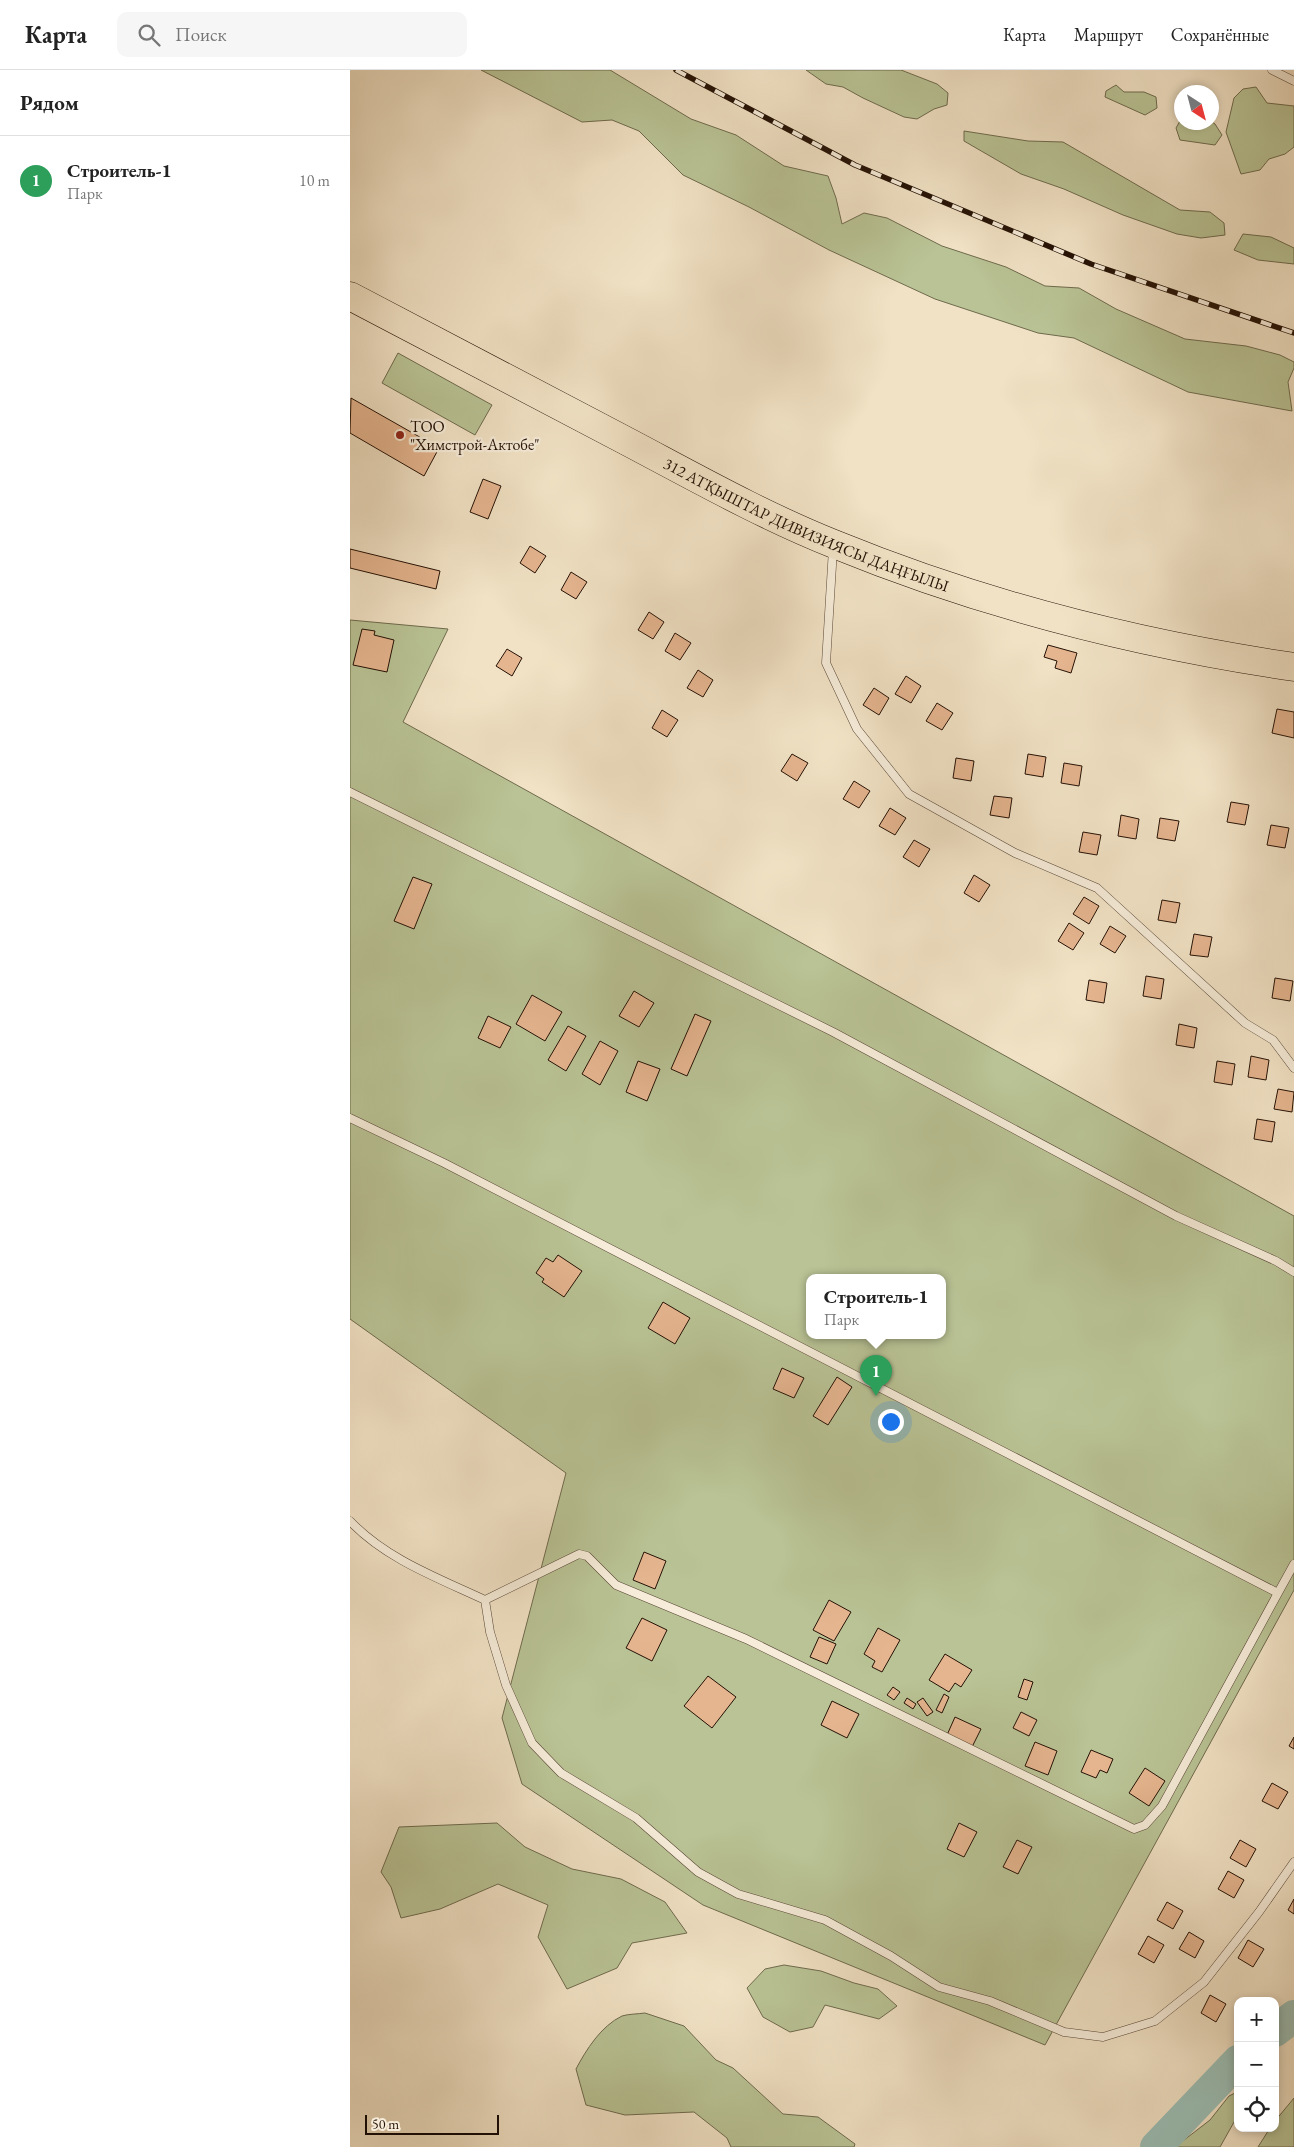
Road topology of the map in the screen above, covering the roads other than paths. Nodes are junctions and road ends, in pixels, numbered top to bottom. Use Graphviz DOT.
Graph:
graph roads {
  1 [pos="1272,70"];
  2 [pos="1294,81"];
  3 [pos="350,296"];
  4 [pos="833,544"];
  5 [pos="1294,668"];
  6 [pos="350,792"];
  7 [pos="1294,1068"];
  8 [pos="350,1118"];
  9 [pos="1294,1272"];
  10 [pos="350,1521"];
  11 [pos="1294,1564"];
  12 [pos="1278,1593"];
  13 [pos="485,1600"];
  14 [pos="1294,1862"];
  1 -- 2 [label="lane"];
  3 -- 4 [label="highway, 312 АТҚЫШТАР ДИВИЗИЯСЫ ДАҢҒЫЛЫ"];
  4 -- 5 [label="highway, 312 АТҚЫШТАР ДИВИЗИЯСЫ ДАҢҒЫЛЫ"];
  4 -- 7 [label="lane"];
  6 -- 9 [label="lane"];
  8 -- 12 [label="lane"];
  10 -- 13 [label="lane"];
  11 -- 12 [label="lane"];
  12 -- 13 [label="lane"];
  13 -- 14 [label="lane"];
}
